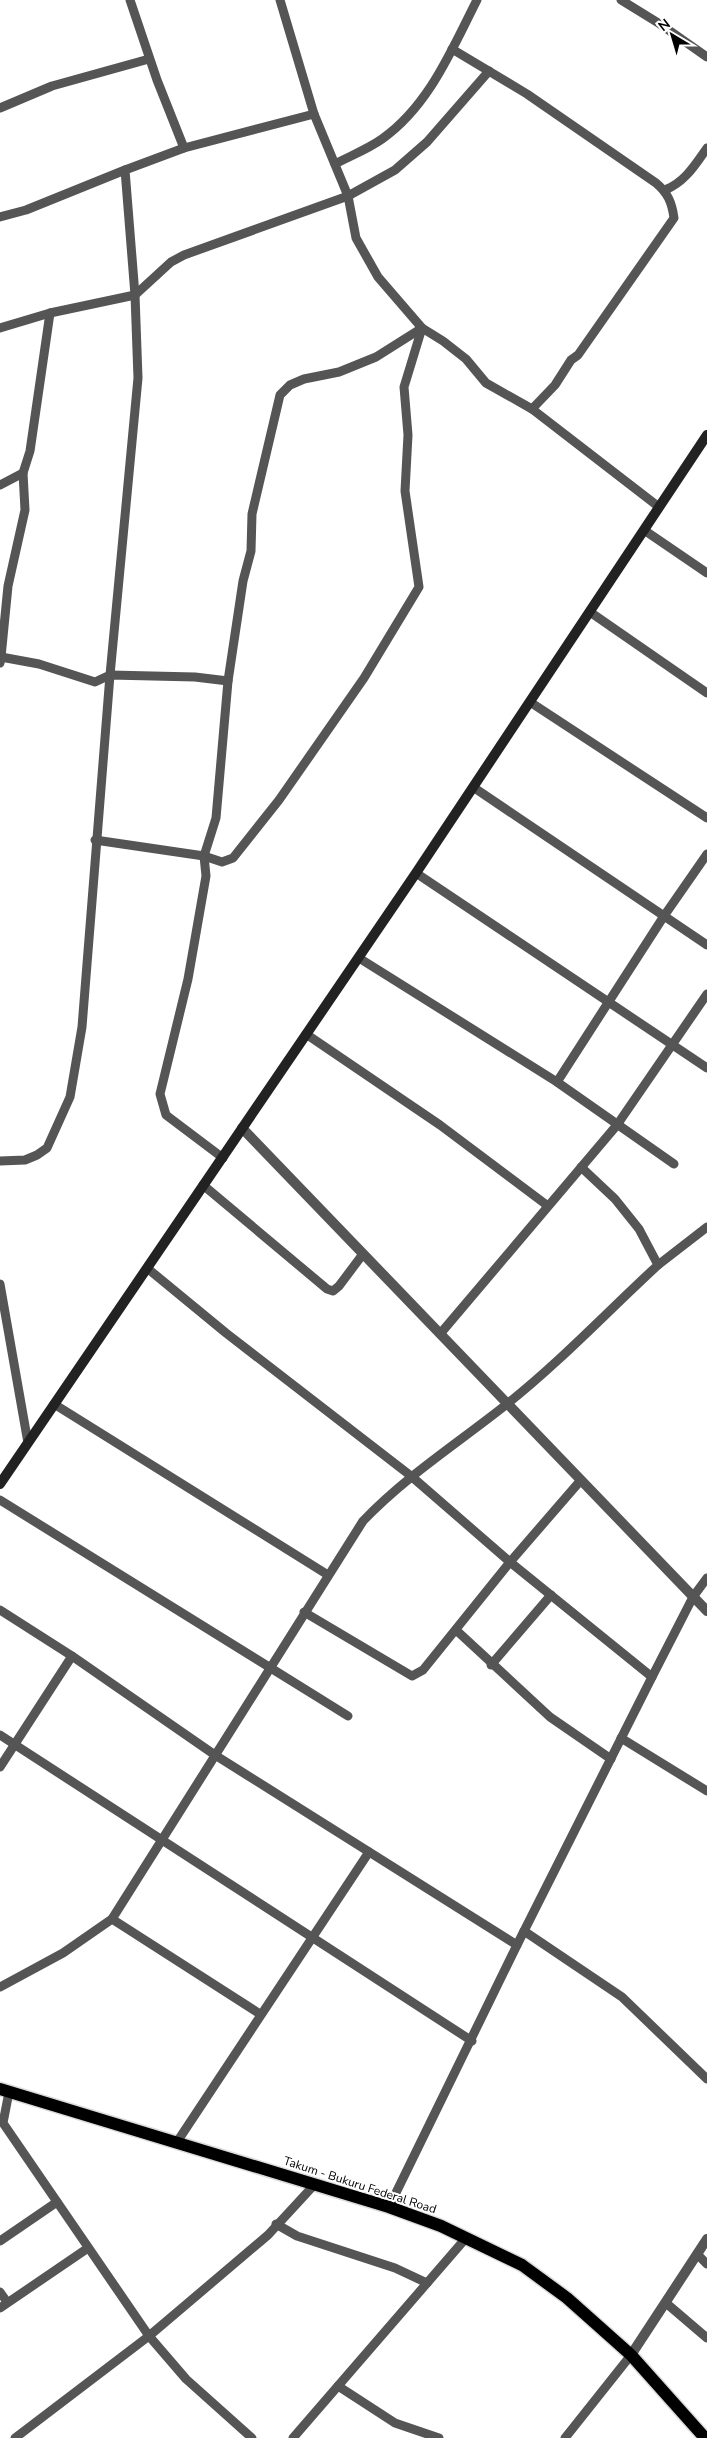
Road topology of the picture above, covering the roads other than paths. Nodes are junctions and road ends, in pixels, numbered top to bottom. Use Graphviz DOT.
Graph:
graph roads {
  1 [pos="130,0"];
  2 [pos="280,0"];
  3 [pos="477,0"];
  4 [pos="621,0"];
  5 [pos="452,49"];
  6 [pos="707,58"];
  7 [pos="149,60"];
  8 [pos="489,71"];
  9 [pos="0,108"];
  10 [pos="314,114"];
  11 [pos="184,148"];
  12 [pos="707,148"];
  13 [pos="334,164"];
  14 [pos="125,170"];
  15 [pos="665,190"];
  16 [pos="348,196"];
  17 [pos="0,217"];
  18 [pos="136,295"];
  19 [pos="50,313"];
  20 [pos="0,328"];
  21 [pos="422,328"];
  22 [pos="532,409"];
  23 [pos="707,435"];
  24 [pos="23,473"];
  25 [pos="0,486"];
  26 [pos="660,507"];
  27 [pos="644,530"];
  28 [pos="707,573"];
  29 [pos="590,612"];
  30 [pos="0,660"];
  31 [pos="110,675"];
  32 [pos="228,681"];
  33 [pos="707,693"];
  34 [pos="530,702"];
  35 [pos="473,787"];
  36 [pos="707,818"];
  37 [pos="96,840"];
  38 [pos="707,854"];
  39 [pos="204,856"];
  40 [pos="416,873"];
  41 [pos="664,916"];
  42 [pos="707,945"];
  43 [pos="359,958"];
  44 [pos="707,994"];
  45 [pos="608,1003"];
  46 [pos="306,1034"];
  47 [pos="674,1045"];
  48 [pos="707,1068"];
  49 [pos="557,1082"];
  50 [pos="617,1125"];
  51 [pos="242,1128"];
  52 [pos="223,1158"];
  53 [pos="0,1161"];
  54 [pos="674,1164"];
  55 [pos="581,1167"];
  56 [pos="204,1185"];
  57 [pos="548,1206"];
  58 [pos="707,1227"];
  59 [pos="363,1254"];
  60 [pos="658,1265"];
  61 [pos="147,1268"];
  62 [pos="0,1284"];
  63 [pos="440,1334"];
  64 [pos="508,1403"];
  65 [pos="54,1404"];
  66 [pos="28,1444"];
  67 [pos="411,1476"];
  68 [pos="582,1480"];
  69 [pos="0,1484"];
  70 [pos="0,1500"];
  71 [pos="510,1562"];
  72 [pos="328,1574"];
  73 [pos="707,1578"];
  74 [pos="551,1595"];
  75 [pos="693,1597"];
  76 [pos="0,1610"];
  77 [pos="707,1611"];
  78 [pos="304,1612"];
  79 [pos="456,1630"];
  80 [pos="72,1656"];
  81 [pos="491,1665"];
  82 [pos="271,1669"];
  83 [pos="652,1677"];
  84 [pos="348,1716"];
  85 [pos="0,1736"];
  86 [pos="622,1738"];
  87 [pos="14,1745"];
  88 [pos="215,1755"];
  89 [pos="611,1759"];
  90 [pos="0,1767"];
  91 [pos="707,1791"];
  92 [pos="161,1838"];
  93 [pos="369,1852"];
  94 [pos="112,1919"];
  95 [pos="524,1931"];
  96 [pos="312,1937"];
  97 [pos="517,1945"];
  98 [pos="0,1987"];
  99 [pos="260,2014"];
  100 [pos="472,2041"];
  101 [pos="707,2079"];
  102 [pos="5,2090"];
  103 [pos="2,2124"];
  104 [pos="177,2142"];
  105 [pos="314,2184"];
  106 [pos="57,2202"];
  107 [pos="389,2207"];
  108 [pos="276,2224"];
  109 [pos="466,2238"];
  110 [pos="707,2239"];
  111 [pos="0,2241"];
  112 [pos="88,2248"];
  113 [pos="697,2254"];
  114 [pos="707,2264"];
  115 [pos="427,2283"];
  116 [pos="0,2292"];
  117 [pos="666,2303"];
  118 [pos="4,2305"];
  119 [pos="148,2336"];
  120 [pos="707,2338"];
  121 [pos="632,2354"];
  122 [pos="338,2386"];
  123 [pos="15,2438"];
  124 [pos="252,2438"];
  125 [pos="293,2438"];
  126 [pos="439,2438"];
  127 [pos="565,2438"];
  128 [pos="705,2438"];
  1 -- 7 [label="street"];
  2 -- 10 [label="street"];
  3 -- 5 [label="street"];
  4 -- 6 [label="street"];
  5 -- 8 [label="street"];
  5 -- 13 [label="street"];
  7 -- 9 [label="street"];
  7 -- 11 [label="street"];
  8 -- 15 [label="street"];
  8 -- 16 [label="street"];
  10 -- 11 [label="street"];
  10 -- 13 [label="street"];
  11 -- 14 [label="street"];
  12 -- 15 [label="street"];
  13 -- 16 [label="street"];
  14 -- 17 [label="street"];
  14 -- 18 [label="street"];
  15 -- 22 [label="street"];
  16 -- 18 [label="street"];
  16 -- 21 [label="street"];
  18 -- 19 [label="street"];
  18 -- 31 [label="street"];
  19 -- 20 [label="street"];
  19 -- 24 [label="street"];
  21 -- 22 [label="street"];
  21 -- 32 [label="street"];
  21 -- 39 [label="street"];
  22 -- 26 [label="street"];
  23 -- 26 [label="main road"];
  24 -- 25 [label="street"];
  24 -- 30 [label="street"];
  26 -- 27 [label="main road"];
  27 -- 28 [label="street"];
  27 -- 29 [label="main road"];
  29 -- 33 [label="street"];
  29 -- 34 [label="main road"];
  30 -- 31 [label="street"];
  31 -- 32 [label="street"];
  31 -- 37 [label="street"];
  32 -- 39 [label="street"];
  34 -- 35 [label="main road"];
  34 -- 36 [label="street"];
  35 -- 40 [label="main road"];
  35 -- 41 [label="street"];
  37 -- 39 [label="street"];
  37 -- 53 [label="street"];
  38 -- 41 [label="street"];
  39 -- 52 [label="street"];
  40 -- 43 [label="main road"];
  40 -- 45 [label="street"];
  41 -- 42 [label="street"];
  41 -- 45 [label="street"];
  43 -- 46 [label="main road"];
  43 -- 49 [label="street"];
  44 -- 47 [label="street"];
  45 -- 47 [label="street"];
  45 -- 49 [label="street"];
  46 -- 51 [label="main road"];
  46 -- 57 [label="street"];
  47 -- 48 [label="street"];
  47 -- 50 [label="street"];
  49 -- 50 [label="street"];
  50 -- 54 [label="street"];
  50 -- 55 [label="street"];
  51 -- 52 [label="main road"];
  51 -- 59 [label="street"];
  52 -- 56 [label="main road"];
  55 -- 57 [label="street"];
  55 -- 60 [label="street"];
  56 -- 59 [label="street"];
  56 -- 61 [label="main road"];
  57 -- 63 [label="street"];
  58 -- 60 [label="street"];
  59 -- 63 [label="street"];
  60 -- 64 [label="street"];
  61 -- 65 [label="main road"];
  61 -- 67 [label="street"];
  62 -- 66 [label="street"];
  63 -- 64 [label="street"];
  64 -- 67 [label="street"];
  64 -- 68 [label="street"];
  65 -- 66 [label="main road"];
  65 -- 72 [label="street"];
  66 -- 69 [label="main road"];
  67 -- 71 [label="street"];
  67 -- 72 [label="street"];
  68 -- 71 [label="street"];
  68 -- 75 [label="street"];
  70 -- 82 [label="street"];
  71 -- 74 [label="street"];
  71 -- 79 [label="street"];
  72 -- 78 [label="street"];
  73 -- 75 [label="street"];
  74 -- 81 [label="street"];
  74 -- 83 [label="street"];
  75 -- 77 [label="street"];
  75 -- 83 [label="street"];
  76 -- 80 [label="street"];
  78 -- 79 [label="street"];
  78 -- 82 [label="street"];
  79 -- 81 [label="street"];
  80 -- 87 [label="street"];
  80 -- 88 [label="street"];
  81 -- 89 [label="street"];
  82 -- 84 [label="street"];
  82 -- 88 [label="street"];
  83 -- 86 [label="street"];
  85 -- 87 [label="street"];
  86 -- 89 [label="street"];
  86 -- 91 [label="street"];
  87 -- 90 [label="street"];
  87 -- 92 [label="street"];
  88 -- 92 [label="street"];
  88 -- 93 [label="street"];
  89 -- 95 [label="street"];
  92 -- 94 [label="street"];
  92 -- 96 [label="street"];
  93 -- 96 [label="street"];
  93 -- 97 [label="street"];
  94 -- 98 [label="street"];
  94 -- 99 [label="street"];
  95 -- 97 [label="street"];
  95 -- 101 [label="street"];
  96 -- 99 [label="street"];
  96 -- 100 [label="street"];
  97 -- 100 [label="street"];
  99 -- 104 [label="street"];
  100 -- 107 [label="street"];
  102 -- 103 [label="street"];
  102 -- 104 [label="main road, Takum - Bukuru Federal Road"];
  103 -- 106 [label="street"];
  104 -- 105 [label="main road, Takum - Bukuru Federal Road"];
  105 -- 107 [label="main road, Takum - Bukuru Federal Road"];
  105 -- 108 [label="street"];
  106 -- 111 [label="street"];
  106 -- 112 [label="street"];
  107 -- 109 [label="main road, Takum - Bukuru Federal Road"];
  108 -- 115 [label="street"];
  108 -- 119 [label="street"];
  109 -- 115 [label="street"];
  109 -- 121 [label="main road, Takum - Bukuru Federal Road"];
  110 -- 113 [label="street"];
  112 -- 118 [label="street"];
  112 -- 119 [label="street"];
  113 -- 114 [label="street"];
  113 -- 117 [label="street"];
  115 -- 122 [label="street"];
  116 -- 118 [label="street"];
  117 -- 120 [label="street"];
  117 -- 121 [label="street"];
  119 -- 123 [label="street"];
  119 -- 124 [label="street"];
  121 -- 127 [label="street"];
  121 -- 128 [label="main road, Takum - Bukuru Federal Road"];
  122 -- 125 [label="street"];
  122 -- 126 [label="street"];
}
